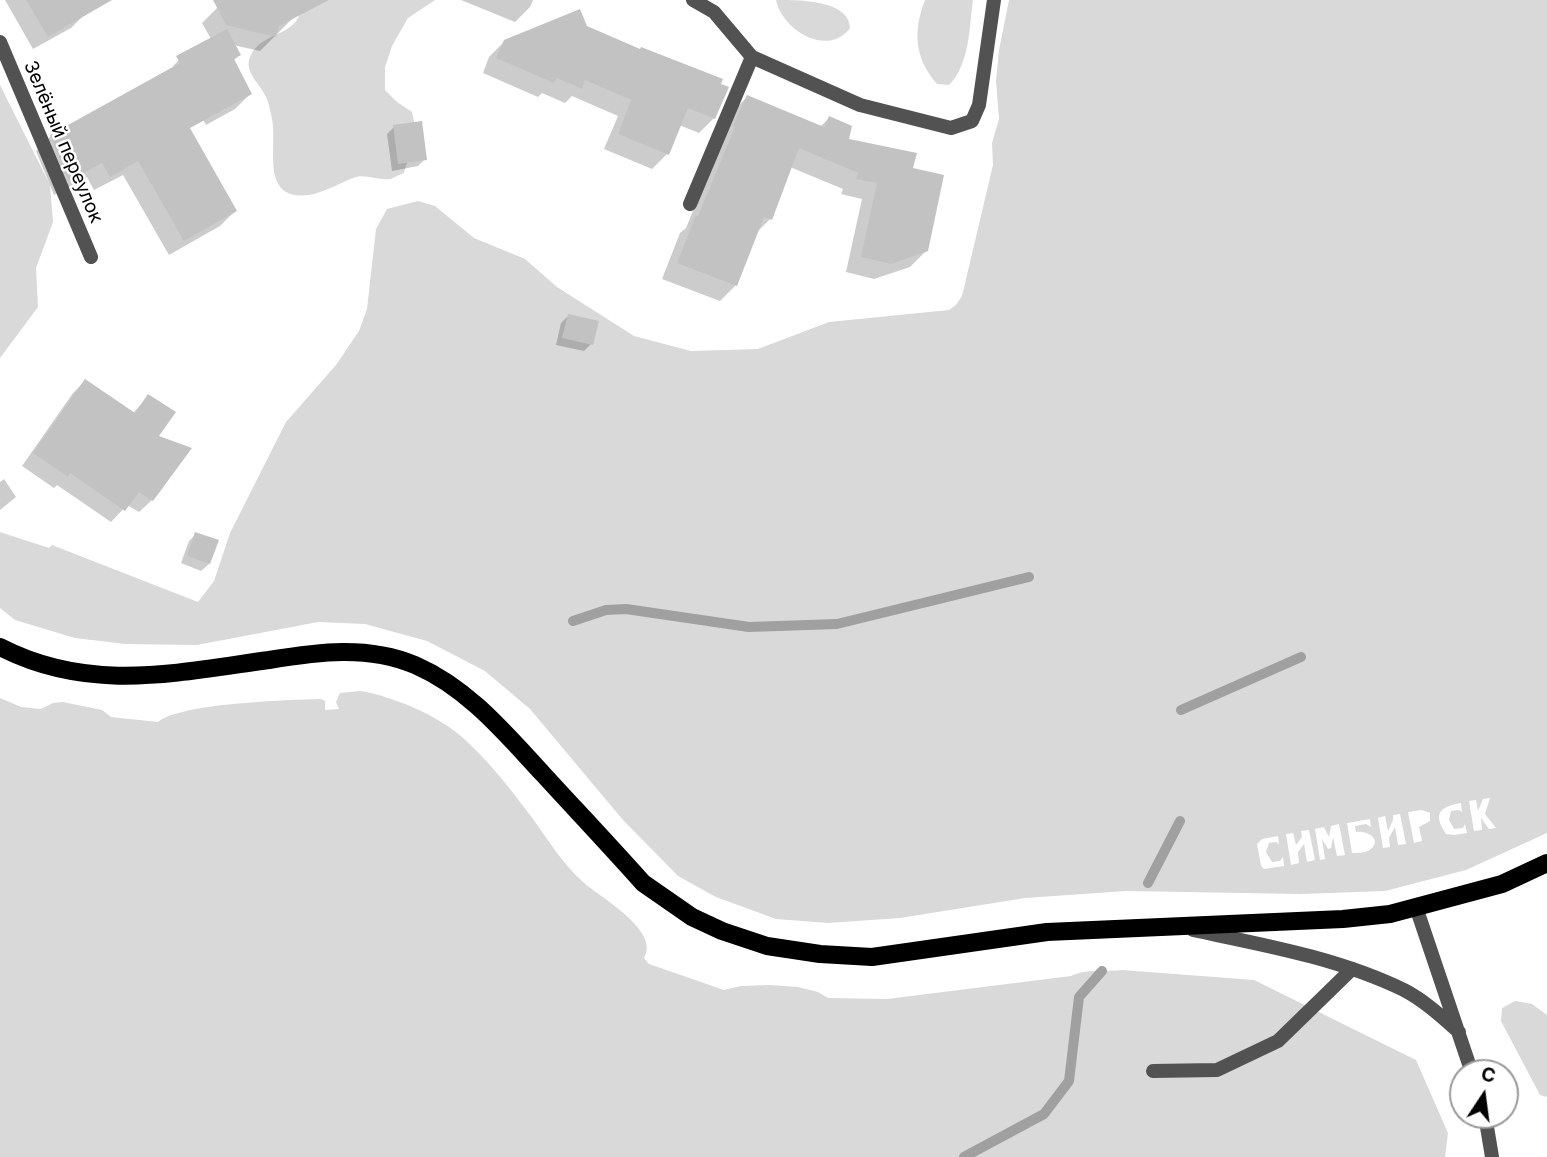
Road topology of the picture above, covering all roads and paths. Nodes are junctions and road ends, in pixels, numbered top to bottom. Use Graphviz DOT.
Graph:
graph roads {
  1 [pos="693,0"];
  2 [pos="994,0"];
  3 [pos="0,41"];
  4 [pos="752,57"];
  5 [pos="690,204"];
  6 [pos="91,257"];
  7 [pos="0,648"];
  8 [pos="1547,863"];
  9 [pos="1416,907"];
  10 [pos="1177,926"];
  11 [pos="1352,969"];
  12 [pos="1459,1032"];
  13 [pos="1468,1059"];
  14 [pos="1153,1071"];
  15 [pos="1487,1129"];
  16 [pos="1492,1157"];
  1 -- 4 [label="street"];
  2 -- 4 [label="street"];
  3 -- 6 [label="street, Зелёный переулок"];
  4 -- 5 [label="street"];
  7 -- 10 [label="main road"];
  8 -- 9 [label="main road"];
  9 -- 10 [label="main road"];
  9 -- 12 [label="street"];
  10 -- 11 [label="street"];
  11 -- 12 [label="street"];
  11 -- 14 [label="street"];
  12 -- 13 [label="street"];
  15 -- 16 [label="street"];
}
